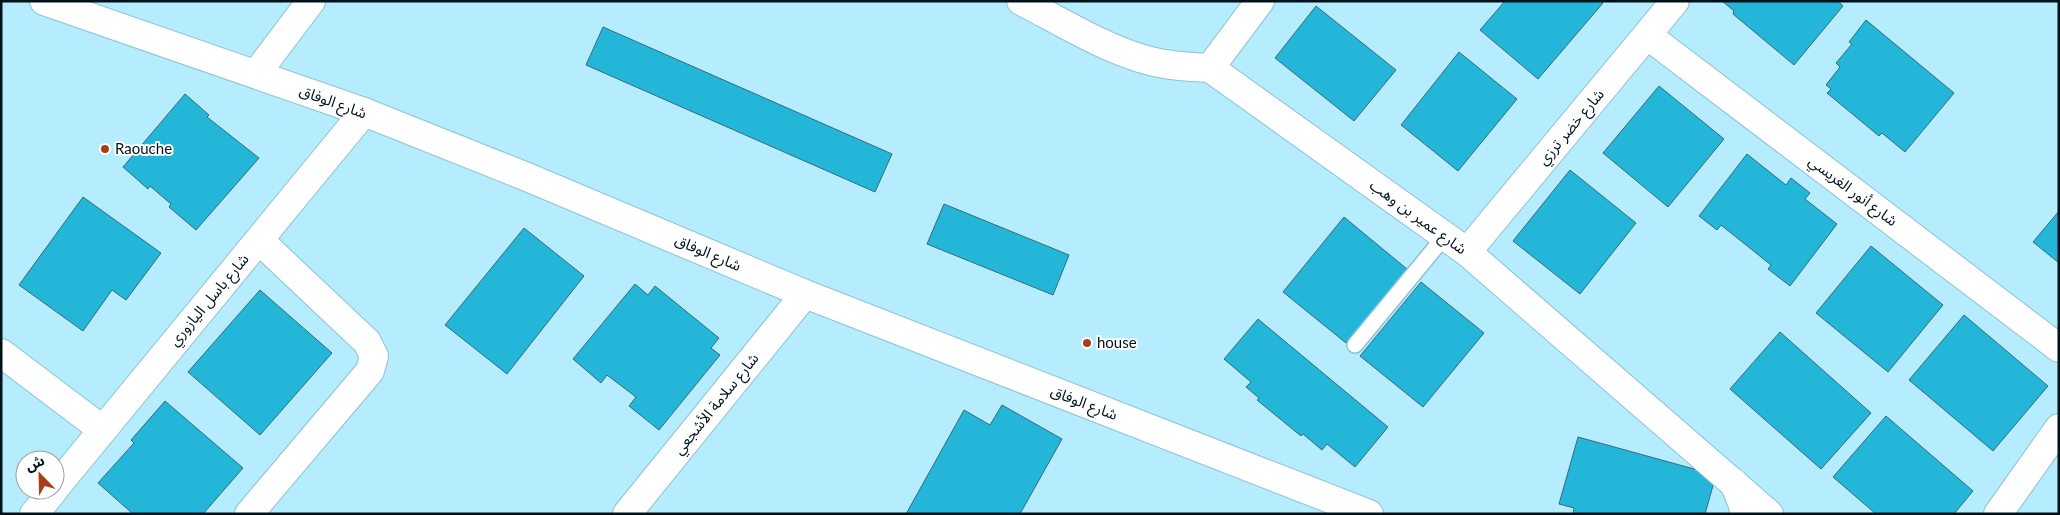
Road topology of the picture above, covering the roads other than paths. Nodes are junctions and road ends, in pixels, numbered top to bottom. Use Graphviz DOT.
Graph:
graph roads {
  1 [pos="44,1"];
  2 [pos="310,1"];
  3 [pos="1021,1"];
  4 [pos="1260,1"];
  5 [pos="1675,1"];
  6 [pos="1647,35"];
  7 [pos="1210,68"];
  8 [pos="256,74"];
  9 [pos="364,112"];
  10 [pos="1445,236"];
  11 [pos="259,240"];
  12 [pos="1467,252"];
  13 [pos="805,294"];
  14 [pos="1355,345"];
  15 [pos="2059,348"];
  16 [pos="1,353"];
  17 [pos="2059,428"];
  18 [pos="102,430"];
  19 [pos="65,475"];
  20 [pos="1734,483"];
  21 [pos="45,500"];
  22 [pos="34,514"];
  23 [pos="249,514"];
  24 [pos="628,514"];
  25 [pos="1369,514"];
  26 [pos="1744,514"];
  27 [pos="1769,514"];
  28 [pos="1998,514"];
  1 -- 8 [label="street, شارع الوفاق"];
  2 -- 8 [label="street"];
  3 -- 7 [label="street"];
  4 -- 7 [label="street"];
  5 -- 6 [label="street, شارع خضر ترزي"];
  6 -- 12 [label="street, شارع خضر ترزي"];
  6 -- 15 [label="street, شارع أنور الغريسي"];
  7 -- 10 [label="street, شارع عمير بن وهب"];
  8 -- 9 [label="street, شارع الوفاق"];
  9 -- 11 [label="street, شارع باسل اليازوري"];
  9 -- 13 [label="street, شارع الوفاق"];
  10 -- 12 [label="street, شارع عمير بن وهب"];
  10 -- 14 [label="lane"];
  11 -- 18 [label="street, شارع باسل اليازوري"];
  11 -- 23 [label="street"];
  12 -- 20 [label="street, شارع عمير بن وهب"];
  13 -- 24 [label="street, شارع سلامة الأشجعي"];
  13 -- 25 [label="street, شارع الوفاق"];
  16 -- 18 [label="street"];
  17 -- 28 [label="street"];
  18 -- 19 [label="street, شارع باسل اليازوري"];
  20 -- 26 [label="street"];
  20 -- 27 [label="street, شارع عمير بن وهب"];
  21 -- 22 [label="street, شارع باسل اليازوري"];
}
